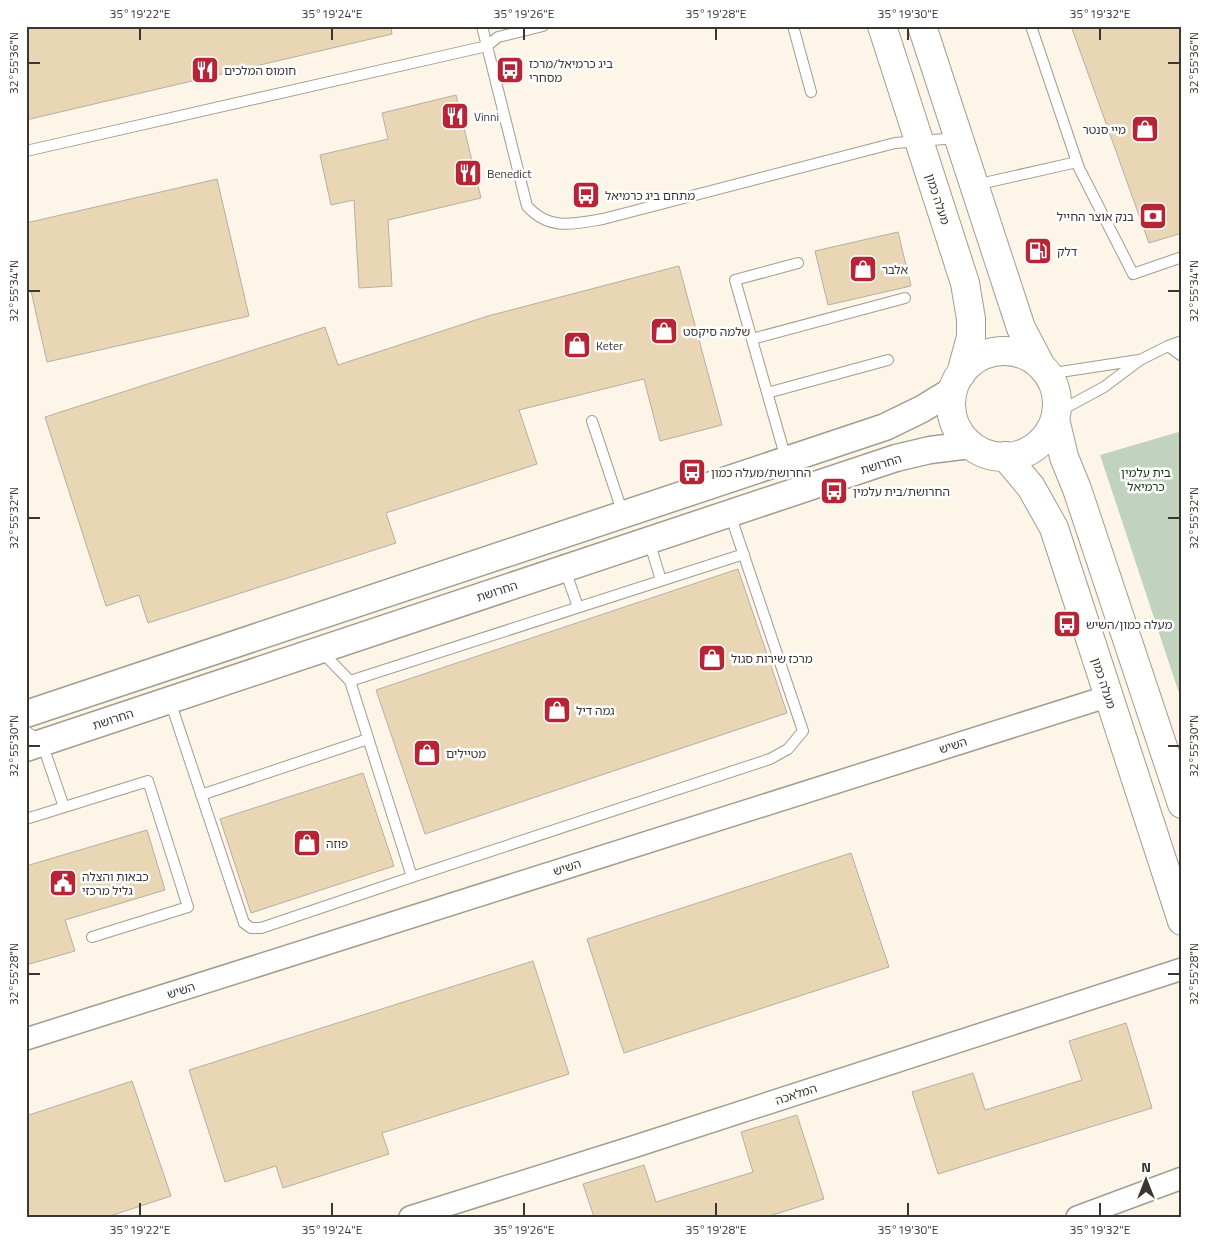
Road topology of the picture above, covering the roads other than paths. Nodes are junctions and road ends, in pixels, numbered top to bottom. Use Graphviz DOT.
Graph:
graph roads {
  1 [pos="482,26"];
  2 [pos="542,26"];
  3 [pos="793,26"];
  4 [pos="882,26"];
  5 [pos="922,26"];
  6 [pos="1031,26"];
  7 [pos="487,46"];
  8 [pos="811,92"];
  9 [pos="958,138"];
  10 [pos="920,141"];
  11 [pos="26,152"];
  12 [pos="1077,162"];
  13 [pos="974,185"];
  14 [pos="1182,257"];
  15 [pos="798,263"];
  16 [pos="905,298"];
  17 [pos="752,339"];
  18 [pos="1182,341"];
  19 [pos="1168,346"];
  20 [pos="1182,356"];
  21 [pos="888,360"];
  22 [pos="1140,360"];
  23 [pos="1044,370"];
  24 [pos="956,382"];
  25 [pos="767,393"];
  26 [pos="1055,416"];
  27 [pos="592,421"];
  28 [pos="970,445"];
  29 [pos="1005,456"];
  30 [pos="786,460"];
  31 [pos="730,513"];
  32 [pos="623,515"];
  33 [pos="649,540"];
  34 [pos="744,554"];
  35 [pos="564,569"];
  36 [pos="661,580"];
  37 [pos="578,607"];
  38 [pos="320,650"];
  39 [pos="350,681"];
  40 [pos="1108,696"];
  41 [pos="170,701"];
  42 [pos="26,714"];
  43 [pos="368,739"];
  44 [pos="32,740"];
  45 [pos="201,795"];
  46 [pos="1182,804"];
  47 [pos="64,807"];
  48 [pos="26,819"];
  49 [pos="412,877"];
  50 [pos="1182,921"];
  51 [pos="92,937"];
  52 [pos="1182,968"];
  53 [pos="26,1039"];
  54 [pos="1182,1178"];
  55 [pos="410,1217"];
  56 [pos="1077,1217"];
  1 -- 7 [label="lane"];
  2 -- 7 [label="lane"];
  3 -- 8 [label="lane"];
  4 -- 10 [label="main road, מעלה כמון"];
  5 -- 9 [label="main road"];
  6 -- 12 [label="lane"];
  7 -- 10 [label="lane"];
  7 -- 11 [label="lane"];
  9 -- 10 [label="lane"];
  9 -- 13 [label="main road"];
  10 -- 24 [label="main road, מעלה כמון"];
  12 -- 13 [label="lane"];
  12 -- 14 [label="lane"];
  13 -- 23 [label="main road"];
  15 -- 17 [label="lane"];
  16 -- 17 [label="lane"];
  17 -- 25 [label="lane"];
  18 -- 19 [label="lane"];
  19 -- 20 [label="lane"];
  19 -- 22 [label="lane"];
  21 -- 25 [label="lane"];
  22 -- 23 [label="lane"];
  22 -- 26 [label="lane"];
  23 -- 24 [label="main road"];
  23 -- 26 [label="main road"];
  24 -- 28 [label="main road"];
  24 -- 30 [label="street"];
  25 -- 30 [label="lane"];
  26 -- 29 [label="main road"];
  26 -- 46 [label="main road"];
  27 -- 32 [label="lane"];
  28 -- 29 [label="main road"];
  28 -- 31 [label="street, החרושת"];
  29 -- 40 [label="main road, מעלה כמון"];
  30 -- 32 [label="street"];
  31 -- 33 [label="street, החרושת"];
  31 -- 34 [label="lane"];
  32 -- 42 [label="street"];
  33 -- 35 [label="street, החרושת"];
  33 -- 36 [label="lane"];
  34 -- 36 [label="lane"];
  34 -- 49 [label="lane"];
  35 -- 37 [label="lane"];
  35 -- 38 [label="street, החרושת"];
  36 -- 37 [label="lane"];
  37 -- 39 [label="lane"];
  38 -- 39 [label="lane"];
  38 -- 41 [label="street, החרושת"];
  39 -- 43 [label="lane"];
  40 -- 50 [label="main road, מעלה כמון"];
  40 -- 53 [label="street, השיש"];
  41 -- 44 [label="street, החרושת"];
  41 -- 45 [label="lane"];
  43 -- 45 [label="lane"];
  43 -- 49 [label="lane"];
  44 -- 47 [label="lane"];
  45 -- 49 [label="lane"];
  47 -- 48 [label="lane"];
  47 -- 51 [label="lane"];
  52 -- 55 [label="street, המלאכה"];
  54 -- 56 [label="street"];
}
